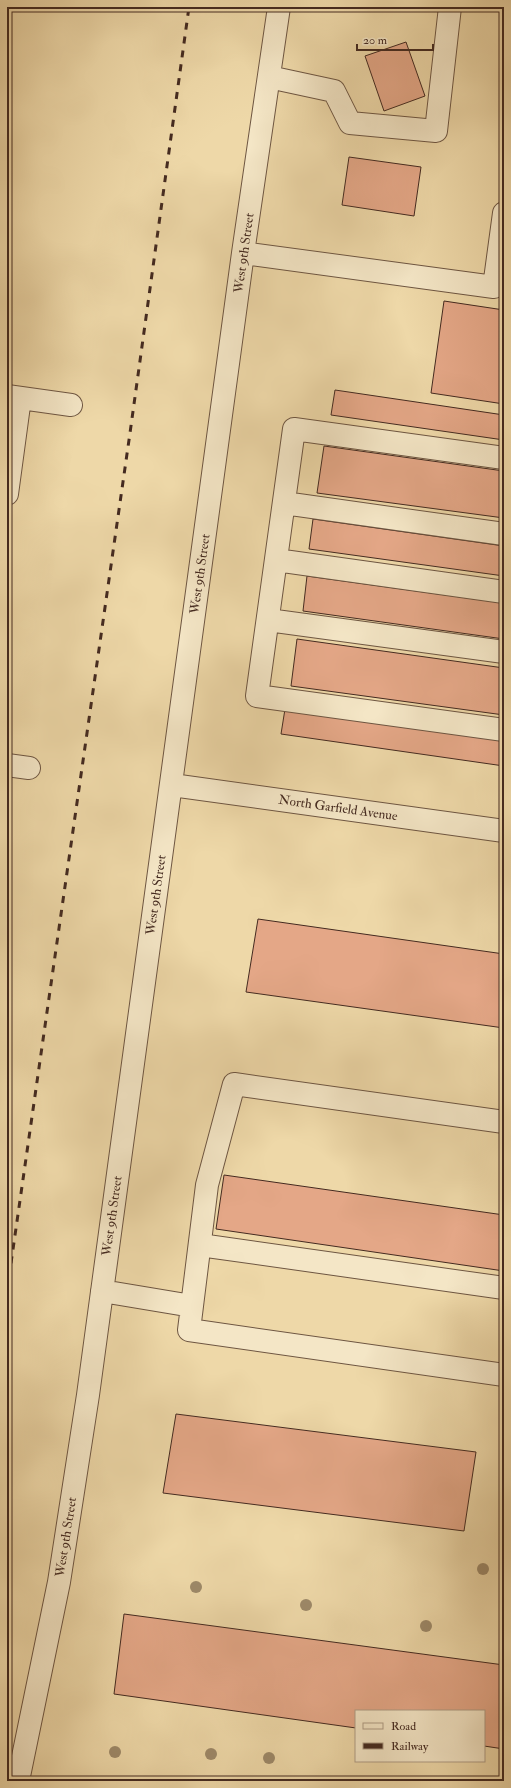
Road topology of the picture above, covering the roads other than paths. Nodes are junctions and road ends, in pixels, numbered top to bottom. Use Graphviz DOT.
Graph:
graph roads {
  1 [pos="279,7"];
  2 [pos="450,7"];
  3 [pos="269,77"];
  4 [pos="504,213"];
  5 [pos="243,253"];
  6 [pos="14,397"];
  7 [pos="70,405"];
  8 [pos="504,458"];
  9 [pos="7,494"];
  10 [pos="284,503"];
  11 [pos="504,534"];
  12 [pos="276,560"];
  13 [pos="504,592"];
  14 [pos="268,620"];
  15 [pos="504,652"];
  16 [pos="504,730"];
  17 [pos="7,765"];
  18 [pos="29,768"];
  19 [pos="172,785"];
  20 [pos="504,831"];
  21 [pos="504,1122"];
  22 [pos="200,1245"];
  23 [pos="504,1288"];
  24 [pos="102,1291"];
  25 [pos="192,1306"];
  26 [pos="504,1375"];
  27 [pos="18,1781"];
  1 -- 3 [label="street, West 9th Street"];
  2 -- 3 [label="street"];
  3 -- 5 [label="street, West 9th Street"];
  4 -- 5 [label="street"];
  5 -- 19 [label="street, West 9th Street"];
  6 -- 7 [label="street"];
  6 -- 9 [label="street"];
  8 -- 10 [label="street"];
  10 -- 11 [label="street"];
  10 -- 12 [label="street"];
  12 -- 13 [label="street"];
  12 -- 14 [label="street"];
  14 -- 15 [label="street"];
  14 -- 16 [label="street"];
  17 -- 18 [label="street"];
  19 -- 20 [label="street, North Garfield Avenue"];
  19 -- 24 [label="street, West 9th Street"];
  21 -- 22 [label="street"];
  22 -- 23 [label="street"];
  22 -- 25 [label="street"];
  24 -- 25 [label="street"];
  24 -- 27 [label="street, West 9th Street"];
  25 -- 26 [label="street"];
}
